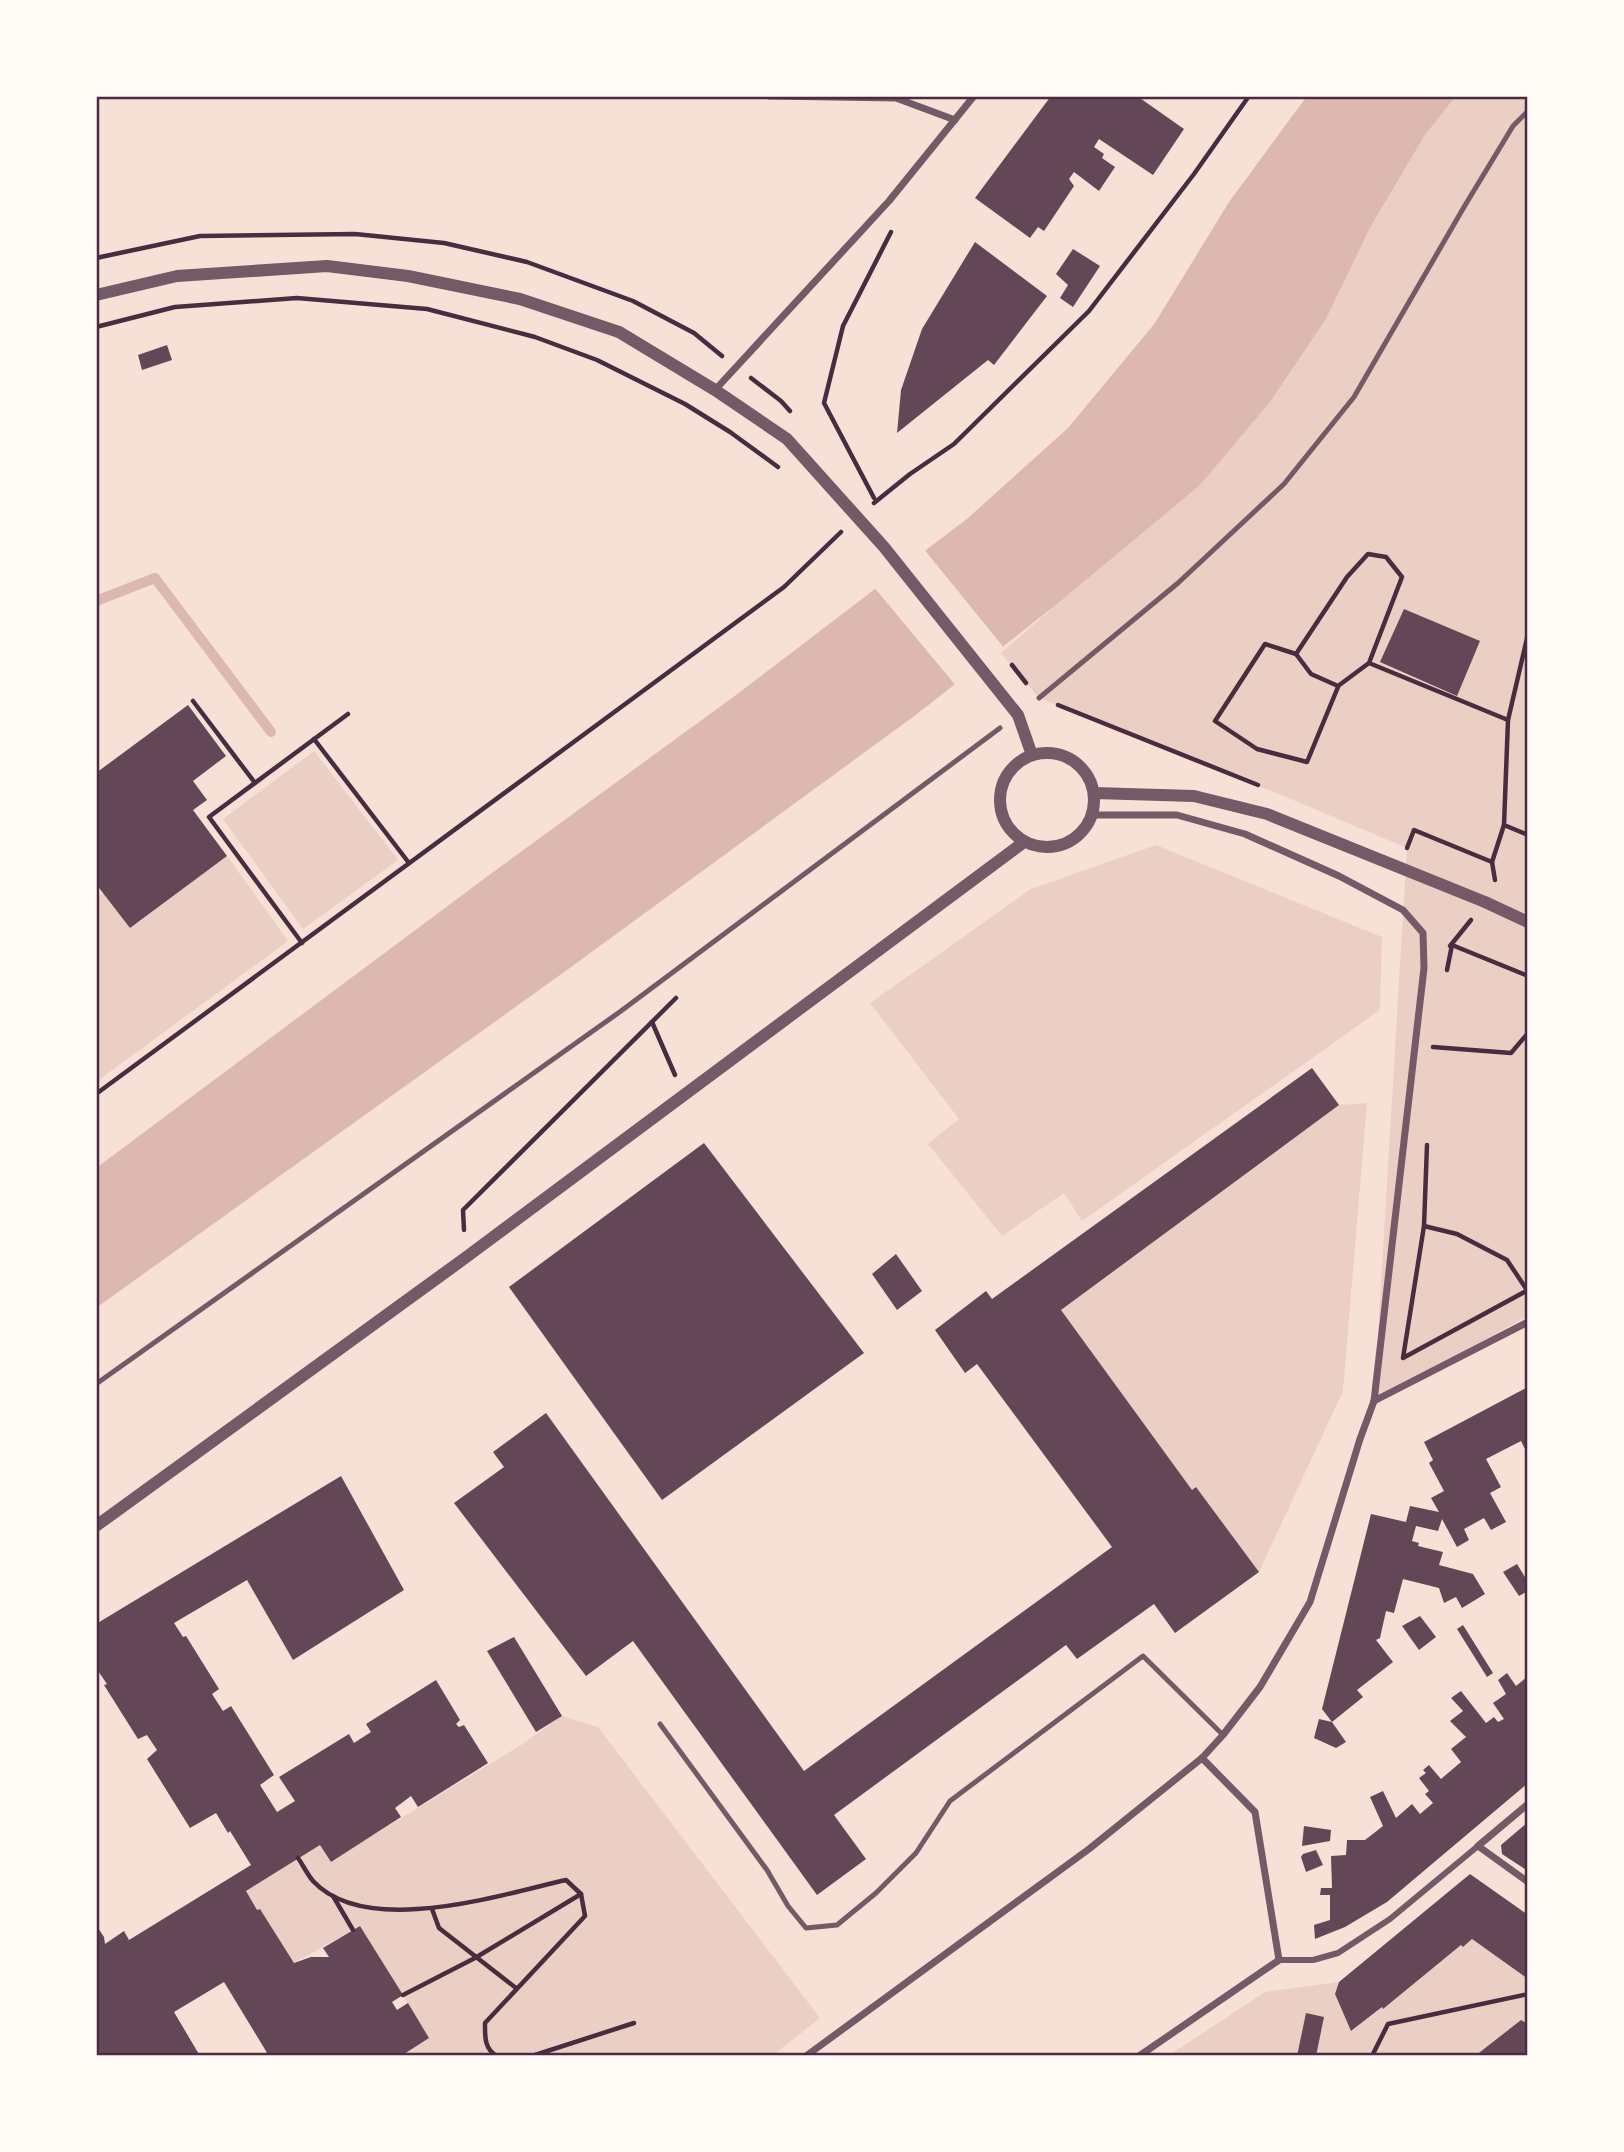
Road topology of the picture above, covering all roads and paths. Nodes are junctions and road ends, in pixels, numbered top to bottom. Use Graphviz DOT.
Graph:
graph roads {
  1 [pos="769,96"];
  2 [pos="974,96"];
  3 [pos="1249,96"];
  4 [pos="1528,111"];
  5 [pos="955,120"];
  6 [pos="889,201"];
  7 [pos="96,295"];
  8 [pos="96,327"];
  9 [pos="715,390"];
  10 [pos="780,469"];
  11 [pos="843,530"];
  12 [pos="1528,634"];
  13 [pos="1296,654"];
  14 [pos="1369,663"];
  15 [pos="1338,686"];
  16 [pos="1039,698"];
  17 [pos="193,701"];
  18 [pos="348,714"];
  19 [pos="1508,720"];
  20 [pos="1000,728"];
  21 [pos="314,738"];
  22 [pos="1032,755"];
  23 [pos="255,783"];
  24 [pos="1262,787"];
  25 [pos="1094,793"];
  26 [pos="1092,815"];
  27 [pos="1504,825"];
  28 [pos="1528,835"];
  29 [pos="1024,842"];
  30 [pos="1395,843"];
  31 [pos="1492,862"];
  32 [pos="409,863"];
  33 [pos="1495,883"];
  34 [pos="1528,922"];
  35 [pos="302,943"];
  36 [pos="1528,976"];
  37 [pos="665,979"];
  38 [pos="1444,983"];
  39 [pos="652,1022"];
  40 [pos="1528,1033"];
  41 [pos="1434,1034"];
  42 [pos="96,1094"];
  43 [pos="684,1095"];
  44 [pos="1427,1143"];
  45 [pos="1424,1226"];
  46 [pos="465,1258"];
  47 [pos="1527,1290"];
  48 [pos="1528,1322"];
  49 [pos="96,1384"];
  50 [pos="1374,1401"];
  51 [pos="96,1526"];
  52 [pos="660,1724"];
  53 [pos="1223,1735"];
  54 [pos="1202,1758"];
  55 [pos="1528,1804"];
  56 [pos="1478,1846"];
  57 [pos="298,1858"];
  58 [pos="1528,1882"];
  59 [pos="581,1894"];
  60 [pos="333,1896"];
  61 [pos="432,1909"];
  62 [pos="353,1930"];
  63 [pos="475,1958"];
  64 [pos="1279,1960"];
  65 [pos="516,1988"];
  66 [pos="1528,1994"];
  67 [pos="403,1995"];
  68 [pos="634,2024"];
  69 [pos="497,2056"];
  70 [pos="531,2056"];
  71 [pos="806,2056"];
  72 [pos="1139,2056"];
  73 [pos="1372,2056"];
  1 -- 5 [label="street"];
  2 -- 5 [label="street"];
  3 -- 6 [label="path"];
  4 -- 16 [label="lane"];
  5 -- 6 [label="street"];
  6 -- 9 [label="street"];
  7 -- 9 [label="street"];
  8 -- 10 [label="path"];
  9 -- 22 [label="street"];
  11 -- 32 [label="path"];
  12 -- 19 [label="path"];
  13 -- 14 [label="path"];
  13 -- 15 [label="path"];
  13 -- 15 [label="path"];
  14 -- 15 [label="path"];
  14 -- 19 [label="path"];
  16 -- 24 [label="path"];
  17 -- 23 [label="path"];
  18 -- 21 [label="path"];
  19 -- 27 [label="path"];
  20 -- 37 [label="lane"];
  21 -- 23 [label="path"];
  21 -- 32 [label="path"];
  22 -- 25 [label="street"];
  22 -- 29 [label="street"];
  23 -- 35 [label="path"];
  25 -- 26 [label="street"];
  25 -- 34 [label="street"];
  26 -- 29 [label="street"];
  26 -- 50 [label="street"];
  27 -- 28 [label="path"];
  27 -- 31 [label="path"];
  29 -- 43 [label="street"];
  30 -- 31 [label="path"];
  31 -- 33 [label="path"];
  32 -- 35 [label="path"];
  35 -- 42 [label="path"];
  36 -- 38 [label="path"];
  37 -- 39 [label="path"];
  37 -- 49 [label="lane"];
  39 -- 43 [label="path"];
  39 -- 46 [label="path"];
  40 -- 41 [label="path"];
  43 -- 46 [label="street"];
  44 -- 45 [label="path"];
  45 -- 47 [label="path"];
  45 -- 47 [label="path"];
  46 -- 51 [label="street"];
  48 -- 50 [label="street"];
  50 -- 53 [label="street"];
  52 -- 53 [label="lane"];
  53 -- 54 [label="street"];
  54 -- 64 [label="street"];
  54 -- 71 [label="street"];
  55 -- 56 [label="street"];
  56 -- 58 [label="street"];
  56 -- 64 [label="street"];
  57 -- 60 [label="path"];
  59 -- 61 [label="path"];
  59 -- 63 [label="path"];
  59 -- 65 [label="path"];
  60 -- 61 [label="path"];
  60 -- 62 [label="path"];
  61 -- 63 [label="path"];
  63 -- 65 [label="path"];
  63 -- 67 [label="path"];
  64 -- 72 [label="street"];
  65 -- 69 [label="path"];
  66 -- 73 [label="path"];
  68 -- 70 [label="path"];
}
